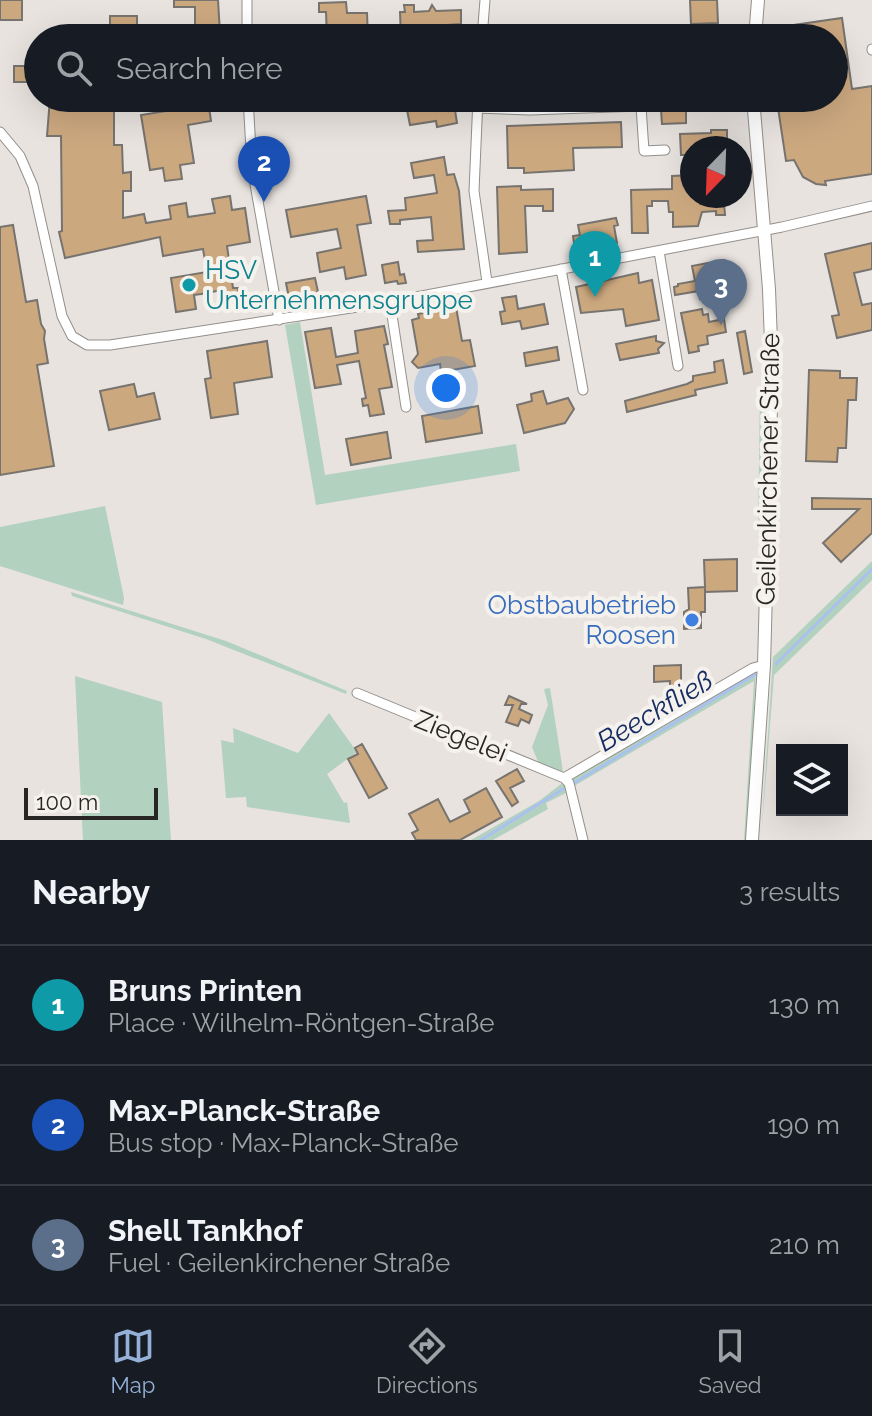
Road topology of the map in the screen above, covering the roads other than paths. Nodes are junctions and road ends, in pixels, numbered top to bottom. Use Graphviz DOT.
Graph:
graph roads {
  1 [pos="247,0"];
  2 [pos="485,0"];
  3 [pos="758,0"];
  4 [pos="247,24"];
  5 [pos="483,24"];
  6 [pos="756,24"];
  7 [pos="249,112"];
  8 [pos="477,112"];
  9 [pos="641,112"];
  10 [pos="754,112"];
  11 [pos="0,132"];
  12 [pos="665,150"];
  13 [pos="872,206"];
  14 [pos="763,231"];
  15 [pos="659,251"];
  16 [pos="561,269"];
  17 [pos="487,282"];
  18 [pos="390,302"];
  19 [pos="279,320"];
  20 [pos="678,366"];
  21 [pos="583,390"];
  22 [pos="406,407"];
  23 [pos="764,665"];
  24 [pos="357,693"];
  25 [pos="564,778"];
  26 [pos="583,840"];
  27 [pos="752,840"];
  1 -- 4 [label="street"];
  2 -- 5 [label="street"];
  3 -- 6 [label="street"];
  7 -- 19 [label="street"];
  8 -- 17 [label="street"];
  9 -- 12 [label="street"];
  10 -- 14 [label="street, Geilenkirchener Straße"];
  11 -- 19 [label="street"];
  13 -- 14 [label="street"];
  14 -- 15 [label="street"];
  14 -- 23 [label="street, Geilenkirchener Straße"];
  15 -- 16 [label="street"];
  15 -- 20 [label="street"];
  16 -- 17 [label="street"];
  16 -- 21 [label="street"];
  17 -- 18 [label="street"];
  18 -- 19 [label="street"];
  18 -- 22 [label="street"];
  23 -- 25 [label="street"];
  23 -- 27 [label="street, Geilenkirchener Straße"];
  24 -- 25 [label="street, Ziegelei"];
  25 -- 26 [label="street"];
}
